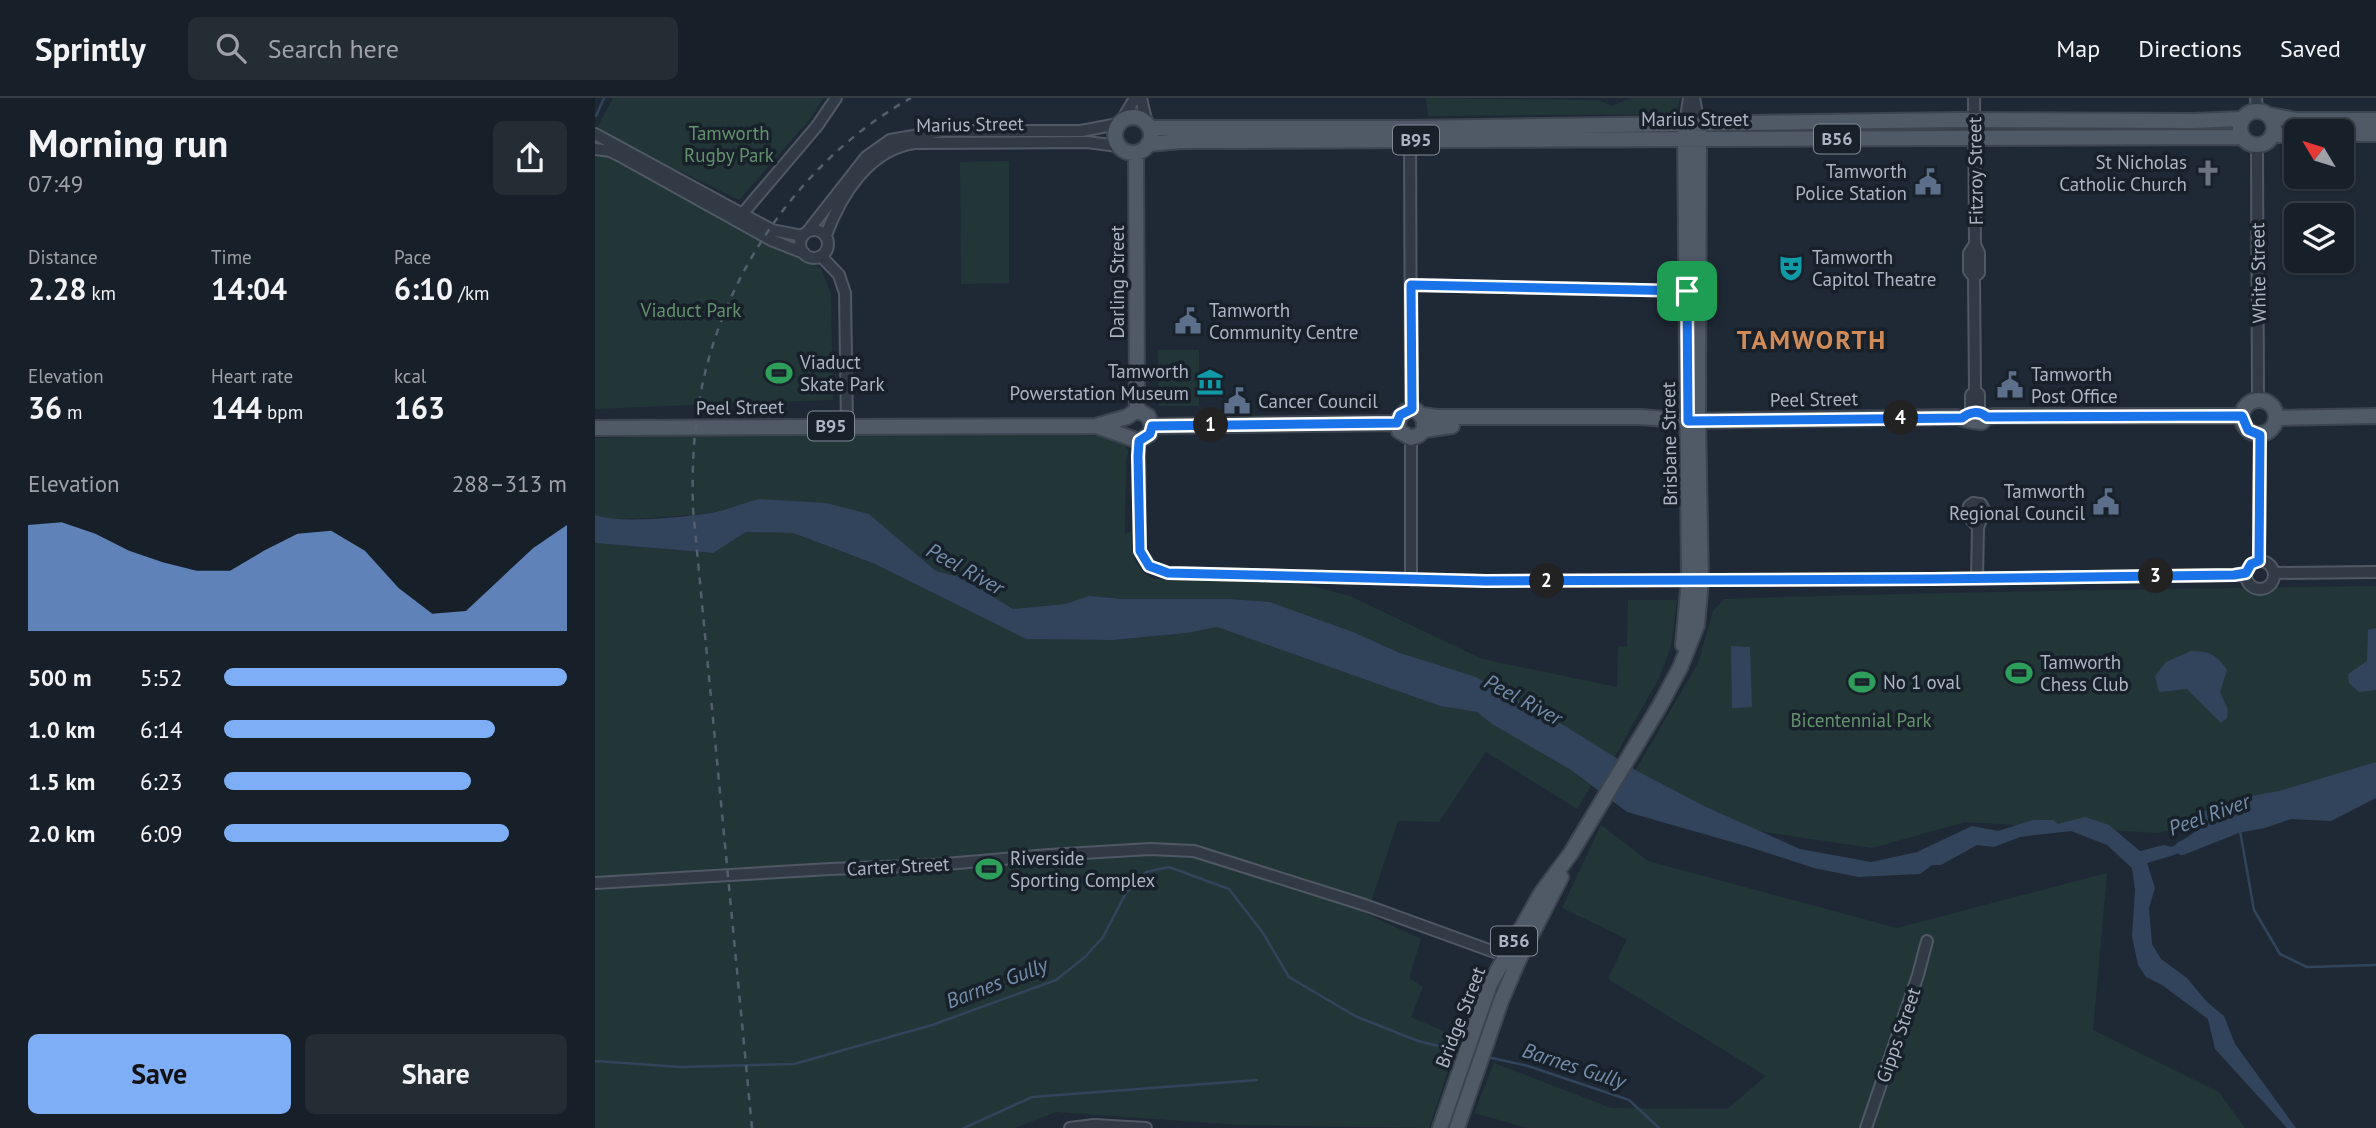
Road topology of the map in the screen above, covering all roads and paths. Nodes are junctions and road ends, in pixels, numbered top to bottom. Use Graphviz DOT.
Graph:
graph roads {
  1 [pos="836,98"];
  2 [pos="1135,98"];
  3 [pos="1141,98"];
  4 [pos="1692,98"];
  5 [pos="1974,98"];
  6 [pos="2261,108"];
  7 [pos="2242,119"];
  8 [pos="1975,120"];
  9 [pos="2376,120"];
  10 [pos="1120,122"];
  11 [pos="1148,126"];
  12 [pos="1692,131"];
  13 [pos="595,134"];
  14 [pos="1410,134"];
  15 [pos="2354,134"];
  16 [pos="2376,134"];
  17 [pos="2272,135"];
  18 [pos="2284,135"];
  19 [pos="2242,137"];
  20 [pos="1975,138"];
  21 [pos="1148,144"];
  22 [pos="2257,145"];
  23 [pos="1118,146"];
  24 [pos="595,149"];
  25 [pos="1136,153"];
  26 [pos="739,217"];
  27 [pos="806,233"];
  28 [pos="826,235"];
  29 [pos="804,253"];
  30 [pos="821,256"];
  31 [pos="1411,285"];
  32 [pos="1687,291"];
  33 [pos="2258,400"];
  34 [pos="1132,414"];
  35 [pos="1975,415"];
  36 [pos="2242,416"];
  37 [pos="2376,416"];
  38 [pos="1419,418"];
  39 [pos="2276,418"];
  40 [pos="1693,420"];
  41 [pos="1397,423"];
  42 [pos="847,425"];
  43 [pos="1096,426"];
  44 [pos="1152,426"];
  45 [pos="595,428"];
  46 [pos="2260,435"];
  47 [pos="1132,438"];
  48 [pos="1411,438"];
  49 [pos="1978,527"];
  50 [pos="2259,561"];
  51 [pos="2376,572"];
  52 [pos="2246,573"];
  53 [pos="2274,573"];
  54 [pos="1977,578"];
  55 [pos="1411,580"];
  56 [pos="1695,581"];
  57 [pos="595,883"];
  58 [pos="1927,941"];
  59 [pos="1512,958"];
  60 [pos="1070,1128"];
  61 [pos="1146,1128"];
  62 [pos="1440,1128"];
  63 [pos="1457,1128"];
  64 [pos="1866,1128"];
  1 -- 26 [label="street"];
  2 -- 10 [label="street"];
  3 -- 11 [label="street"];
  4 -- 12 [label="street, Brisbane Street"];
  5 -- 8 [label="street, Fitzroy Street"];
  6 -- 7 [label="main road"];
  6 -- 9 [label="main road"];
  6 -- 17 [label="main road"];
  7 -- 8 [label="main road, Marius Street / B56"];
  7 -- 19 [label="main road"];
  8 -- 12 [label="main road, Marius Street / B56"];
  8 -- 20 [label="street, Fitzroy Street"];
  10 -- 11 [label="main road, B95"];
  10 -- 23 [label="main road"];
  10 -- 27 [label="street, Marius Street"];
  11 -- 14 [label="main road, Marius Street / B95"];
  11 -- 21 [label="main road"];
  12 -- 14 [label="main road, Marius Street / B95"];
  12 -- 20 [label="main road, Marius Street / B56"];
  12 -- 32 [label="main road, Brisbane Street / B56"];
  12 -- 40 [label="main road, Brisbane Street / B56"];
  13 -- 26 [label="street"];
  14 -- 21 [label="main road, Marius Street / B95"];
  14 -- 31 [label="street"];
  15 -- 16 [label="main road"];
  17 -- 18 [label="main road"];
  17 -- 22 [label="main road"];
  19 -- 20 [label="main road, Marius Street / B56"];
  19 -- 22 [label="main road, B56"];
  20 -- 35 [label="street, Fitzroy Street"];
  21 -- 25 [label="main road"];
  22 -- 33 [label="street, White Street"];
  23 -- 25 [label="main road"];
  23 -- 28 [label="street, Marius Street"];
  24 -- 26 [label="street"];
  25 -- 34 [label="main road, Darling Street"];
  26 -- 27 [label="street"];
  26 -- 29 [label="street"];
  27 -- 28 [label="street"];
  27 -- 29 [label="street"];
  28 -- 30 [label="street"];
  29 -- 30 [label="street"];
  30 -- 42 [label="street"];
  31 -- 32 [label="street"];
  31 -- 38 [label="street"];
  32 -- 40 [label="main road, Brisbane Street / B56"];
  33 -- 36 [label="main road"];
  33 -- 39 [label="main road"];
  34 -- 43 [label="main road, Peel Street / B95"];
  34 -- 44 [label="main road"];
  34 -- 47 [label="main road"];
  35 -- 36 [label="main road, Peel Street"];
  35 -- 40 [label="main road, Peel Street"];
  36 -- 46 [label="main road"];
  37 -- 39 [label="main road"];
  38 -- 40 [label="main road, Peel Street"];
  38 -- 41 [label="main road"];
  38 -- 48 [label="main road"];
  39 -- 46 [label="main road"];
  40 -- 56 [label="main road, Brisbane Street / B56"];
  41 -- 44 [label="main road"];
  41 -- 48 [label="main road"];
  42 -- 43 [label="main road, Peel Street / B95"];
  42 -- 45 [label="main road, Peel Street / B95"];
  43 -- 47 [label="main road, Peel Street / B95"];
  44 -- 47 [label="main road"];
  46 -- 50 [label="street"];
  47 -- 55 [label="street"];
  48 -- 55 [label="street"];
  49 -- 54 [label="street"];
  50 -- 52 [label="street"];
  50 -- 53 [label="street"];
  51 -- 53 [label="street"];
  52 -- 53 [label="street"];
  52 -- 54 [label="street"];
  54 -- 56 [label="street"];
  55 -- 56 [label="street"];
  56 -- 59 [label="main road, Bridge Street / B56"];
  57 -- 59 [label="street, Carter Street"];
  58 -- 64 [label="street, Gipps Street"];
  59 -- 62 [label="main road, Bridge Street / B56"];
  59 -- 63 [label="main road, Bridge Street / B56"];
  60 -- 61 [label="street"];
}
